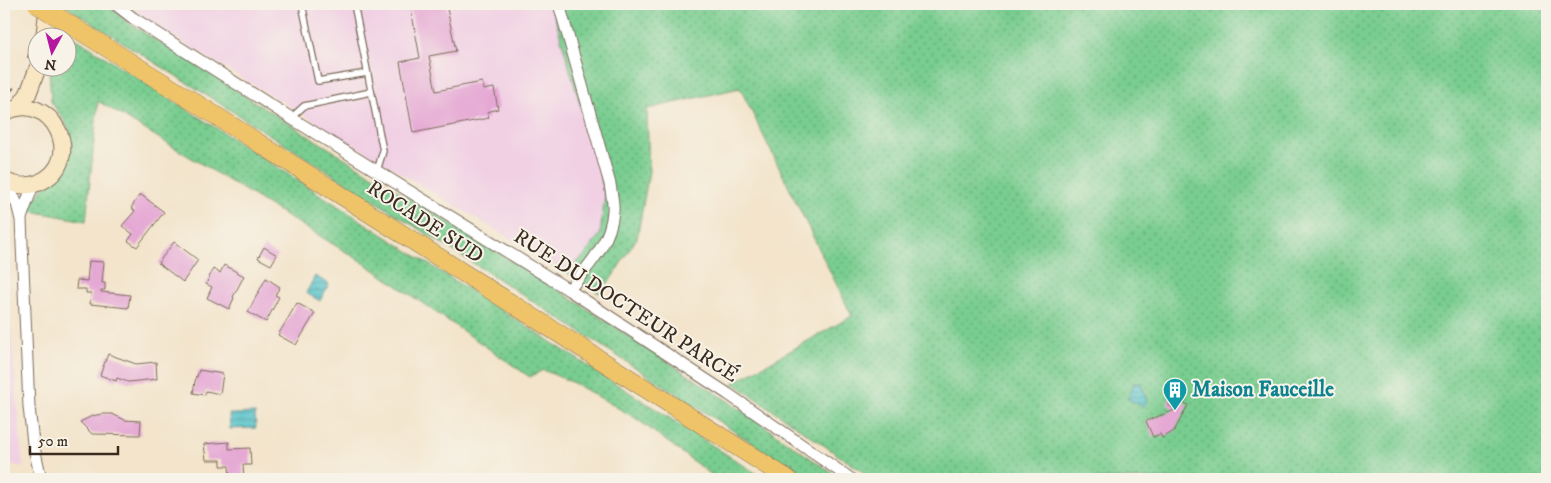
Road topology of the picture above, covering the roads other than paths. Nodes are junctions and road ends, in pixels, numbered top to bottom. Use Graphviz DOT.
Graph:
graph roads {
  1 [pos="37,4"];
  2 [pos="48,4"];
  3 [pos="115,4"];
  4 [pos="302,4"];
  5 [pos="354,4"];
  6 [pos="560,4"];
  7 [pos="41,28"];
  8 [pos="367,73"];
  9 [pos="31,78"];
  10 [pos="36,78"];
  11 [pos="371,92"];
  12 [pos="11,111"];
  13 [pos="46,114"];
  14 [pos="291,118"];
  15 [pos="377,171"];
  16 [pos="5,181"];
  17 [pos="33,185"];
  18 [pos="21,220"];
  19 [pos="569,290"];
  20 [pos="41,479"];
  21 [pos="788,479"];
  22 [pos="851,479"];
  1 -- 21 [label="main road, ROCADE SUD, bridge"];
  2 -- 7 [label="street"];
  3 -- 14 [label="street, RUE DU DOCTEUR PARCÉ"];
  4 -- 8 [label="lane"];
  5 -- 8 [label="lane"];
  6 -- 19 [label="street"];
  8 -- 11 [label="lane"];
  9 -- 12 [label="street"];
  10 -- 13 [label="street"];
  11 -- 14 [label="lane"];
  11 -- 15 [label="lane"];
  12 -- 13 [label="street"];
  13 -- 17 [label="street"];
  14 -- 15 [label="street, RUE DU DOCTEUR PARCÉ"];
  15 -- 19 [label="street, RUE DU DOCTEUR PARCÉ"];
  16 -- 17 [label="street"];
  16 -- 18 [label="street"];
  17 -- 18 [label="street"];
  18 -- 20 [label="street"];
  19 -- 22 [label="street, RUE DU DOCTEUR PARCÉ"];
}
